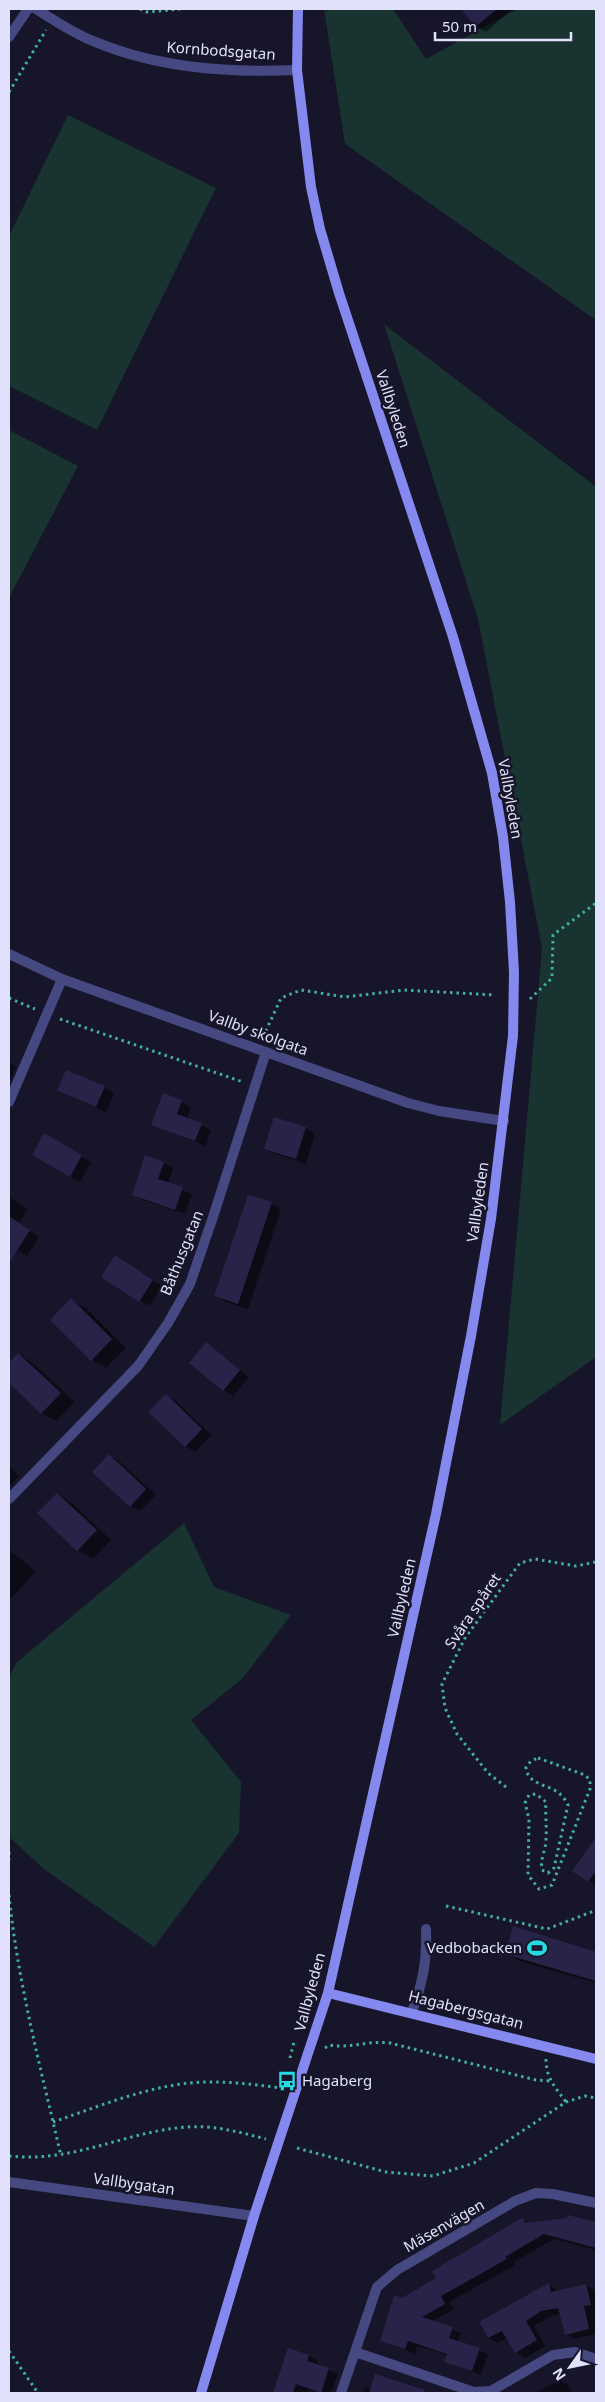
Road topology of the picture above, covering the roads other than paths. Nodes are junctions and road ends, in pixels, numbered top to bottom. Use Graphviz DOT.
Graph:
graph roads {
  1 [pos="28,9"];
  2 [pos="36,9"];
  3 [pos="298,9"];
  4 [pos="9,37"];
  5 [pos="297,70"];
  6 [pos="9,954"];
  7 [pos="62,979"];
  8 [pos="262,1050"];
  9 [pos="9,1102"];
  10 [pos="504,1121"];
  11 [pos="9,1499"];
  12 [pos="426,1929"];
  13 [pos="328,1993"];
  14 [pos="412,2012"];
  15 [pos="596,2059"];
  16 [pos="9,2182"];
  17 [pos="596,2203"];
  18 [pos="254,2216"];
  19 [pos="355,2352"];
  20 [pos="596,2359"];
  21 [pos="201,2393"];
  22 [pos="341,2393"];
  1 -- 4 [label="street"];
  2 -- 5 [label="street, Kornbodsgatan"];
  3 -- 5 [label="main road, Vallbyleden"];
  5 -- 10 [label="main road, Vallbyleden"];
  6 -- 7 [label="street, Vallby skolgata"];
  7 -- 8 [label="street, Vallby skolgata"];
  7 -- 9 [label="street"];
  8 -- 10 [label="street, Vallby skolgata"];
  8 -- 11 [label="street, Båthusgatan"];
  10 -- 13 [label="main road, Vallbyleden"];
  12 -- 14 [label="street"];
  13 -- 14 [label="main road, Hagabergsgatan"];
  13 -- 18 [label="main road, Vallbyleden"];
  14 -- 15 [label="main road, Hagabergsgatan"];
  16 -- 18 [label="street, Vallbygatan"];
  17 -- 19 [label="street, Mäsenvägen"];
  18 -- 21 [label="main road, Vallbyleden"];
  19 -- 20 [label="street"];
  19 -- 22 [label="street, Mäsenvägen"];
}
